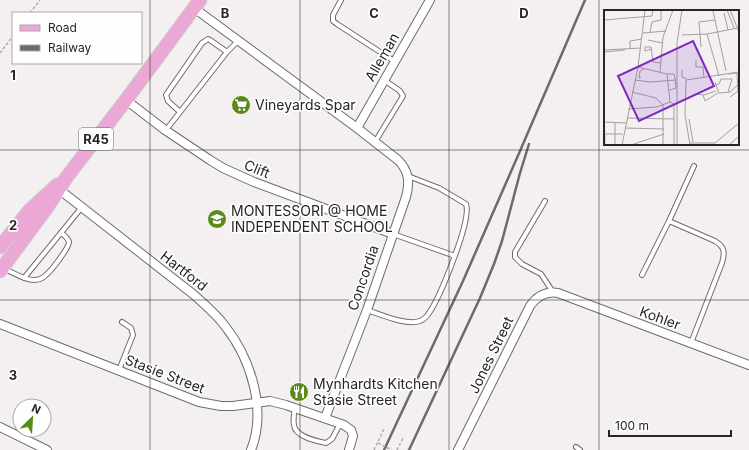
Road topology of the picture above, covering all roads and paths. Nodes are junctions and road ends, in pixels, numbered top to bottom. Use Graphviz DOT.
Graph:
graph roads {
  1 [pos="40,0"];
  2 [pos="341,0"];
  3 [pos="430,0"];
  4 [pos="197,4"];
  5 [pos="31,12"];
  6 [pos="12,37"];
  7 [pos="238,40"];
  8 [pos="227,52"];
  9 [pos="0,53"];
  10 [pos="394,61"];
  11 [pos="384,80"];
  12 [pos="126,100"];
  13 [pos="180,112"];
  14 [pos="357,128"];
  15 [pos="165,130"];
  16 [pos="375,142"];
  17 [pos="694,166"];
  18 [pos="408,176"];
  19 [pos="60,184"];
  20 [pos="545,201"];
  21 [pos="82,207"];
  22 [pos="669,221"];
  23 [pos="61,233"];
  24 [pos="393,234"];
  25 [pos="0,247"];
  26 [pos="455,256"];
  27 [pos="1,270"];
  28 [pos="642,275"];
  29 [pos="24,278"];
  30 [pos="553,292"];
  31 [pos="367,310"];
  32 [pos="122,322"];
  33 [pos="0,324"];
  34 [pos="691,343"];
  35 [pos="749,365"];
  36 [pos="118,370"];
  37 [pos="256,402"];
  38 [pos="295,408"];
  39 [pos="325,418"];
  40 [pos="340,424"];
  41 [pos="0,427"];
  42 [pos="384,429"];
  43 [pos="403,438"];
  44 [pos="378,443"];
  45 [pos="576,446"];
  46 [pos="47,450"];
  47 [pos="251,450"];
  48 [pos="349,450"];
  49 [pos="374,450"];
  50 [pos="392,450"];
  51 [pos="397,450"];
  52 [pos="458,450"];
  53 [pos="580,450"];
  1 -- 5 [label="path"];
  2 -- 10 [label="lane"];
  3 -- 10 [label="street, Alleman"];
  4 -- 7 [label="street"];
  4 -- 12 [label="main road, R45"];
  6 -- 9 [label="path"];
  7 -- 8 [label="lane"];
  7 -- 14 [label="street"];
  8 -- 13 [label="lane"];
  8 -- 13 [label="lane"];
  10 -- 11 [label="street, Alleman"];
  11 -- 14 [label="street, Alleman"];
  11 -- 16 [label="lane"];
  12 -- 15 [label="street, Clift"];
  12 -- 19 [label="main road, R45"];
  13 -- 15 [label="lane"];
  14 -- 16 [label="street"];
  15 -- 24 [label="street, Clift"];
  16 -- 18 [label="street"];
  17 -- 22 [label="lane"];
  18 -- 24 [label="street, Concordia"];
  18 -- 26 [label="lane"];
  19 -- 21 [label="street, Hartford"];
  19 -- 25 [label="main road, R45"];
  19 -- 27 [label="main road, R45"];
  20 -- 30 [label="lane"];
  21 -- 23 [label="lane"];
  21 -- 37 [label="street, Hartford"];
  22 -- 28 [label="lane"];
  22 -- 34 [label="lane"];
  23 -- 29 [label="lane"];
  23 -- 29 [label="lane"];
  24 -- 26 [label="lane"];
  24 -- 31 [label="street, Concordia"];
  26 -- 31 [label="lane"];
  27 -- 29 [label="lane"];
  30 -- 34 [label="street, Kohler"];
  30 -- 52 [label="street, Jones Street"];
  31 -- 39 [label="street, Concordia"];
  32 -- 36 [label="lane"];
  33 -- 36 [label="street, Stasie Street"];
  34 -- 35 [label="street, Kohler"];
  36 -- 37 [label="street, Stasie Street"];
  37 -- 38 [label="street, Stasie Street"];
  37 -- 47 [label="street, Hartford"];
  38 -- 39 [label="street, Stasie Street"];
  38 -- 40 [label="lane"];
  39 -- 40 [label="street, Stasie Street"];
  40 -- 48 [label="street"];
  41 -- 46 [label="street"];
  42 -- 44 [label="path"];
  43 -- 51 [label="path"];
  44 -- 49 [label="path"];
  44 -- 50 [label="path, bridge"];
  45 -- 53 [label="lane"];
}
